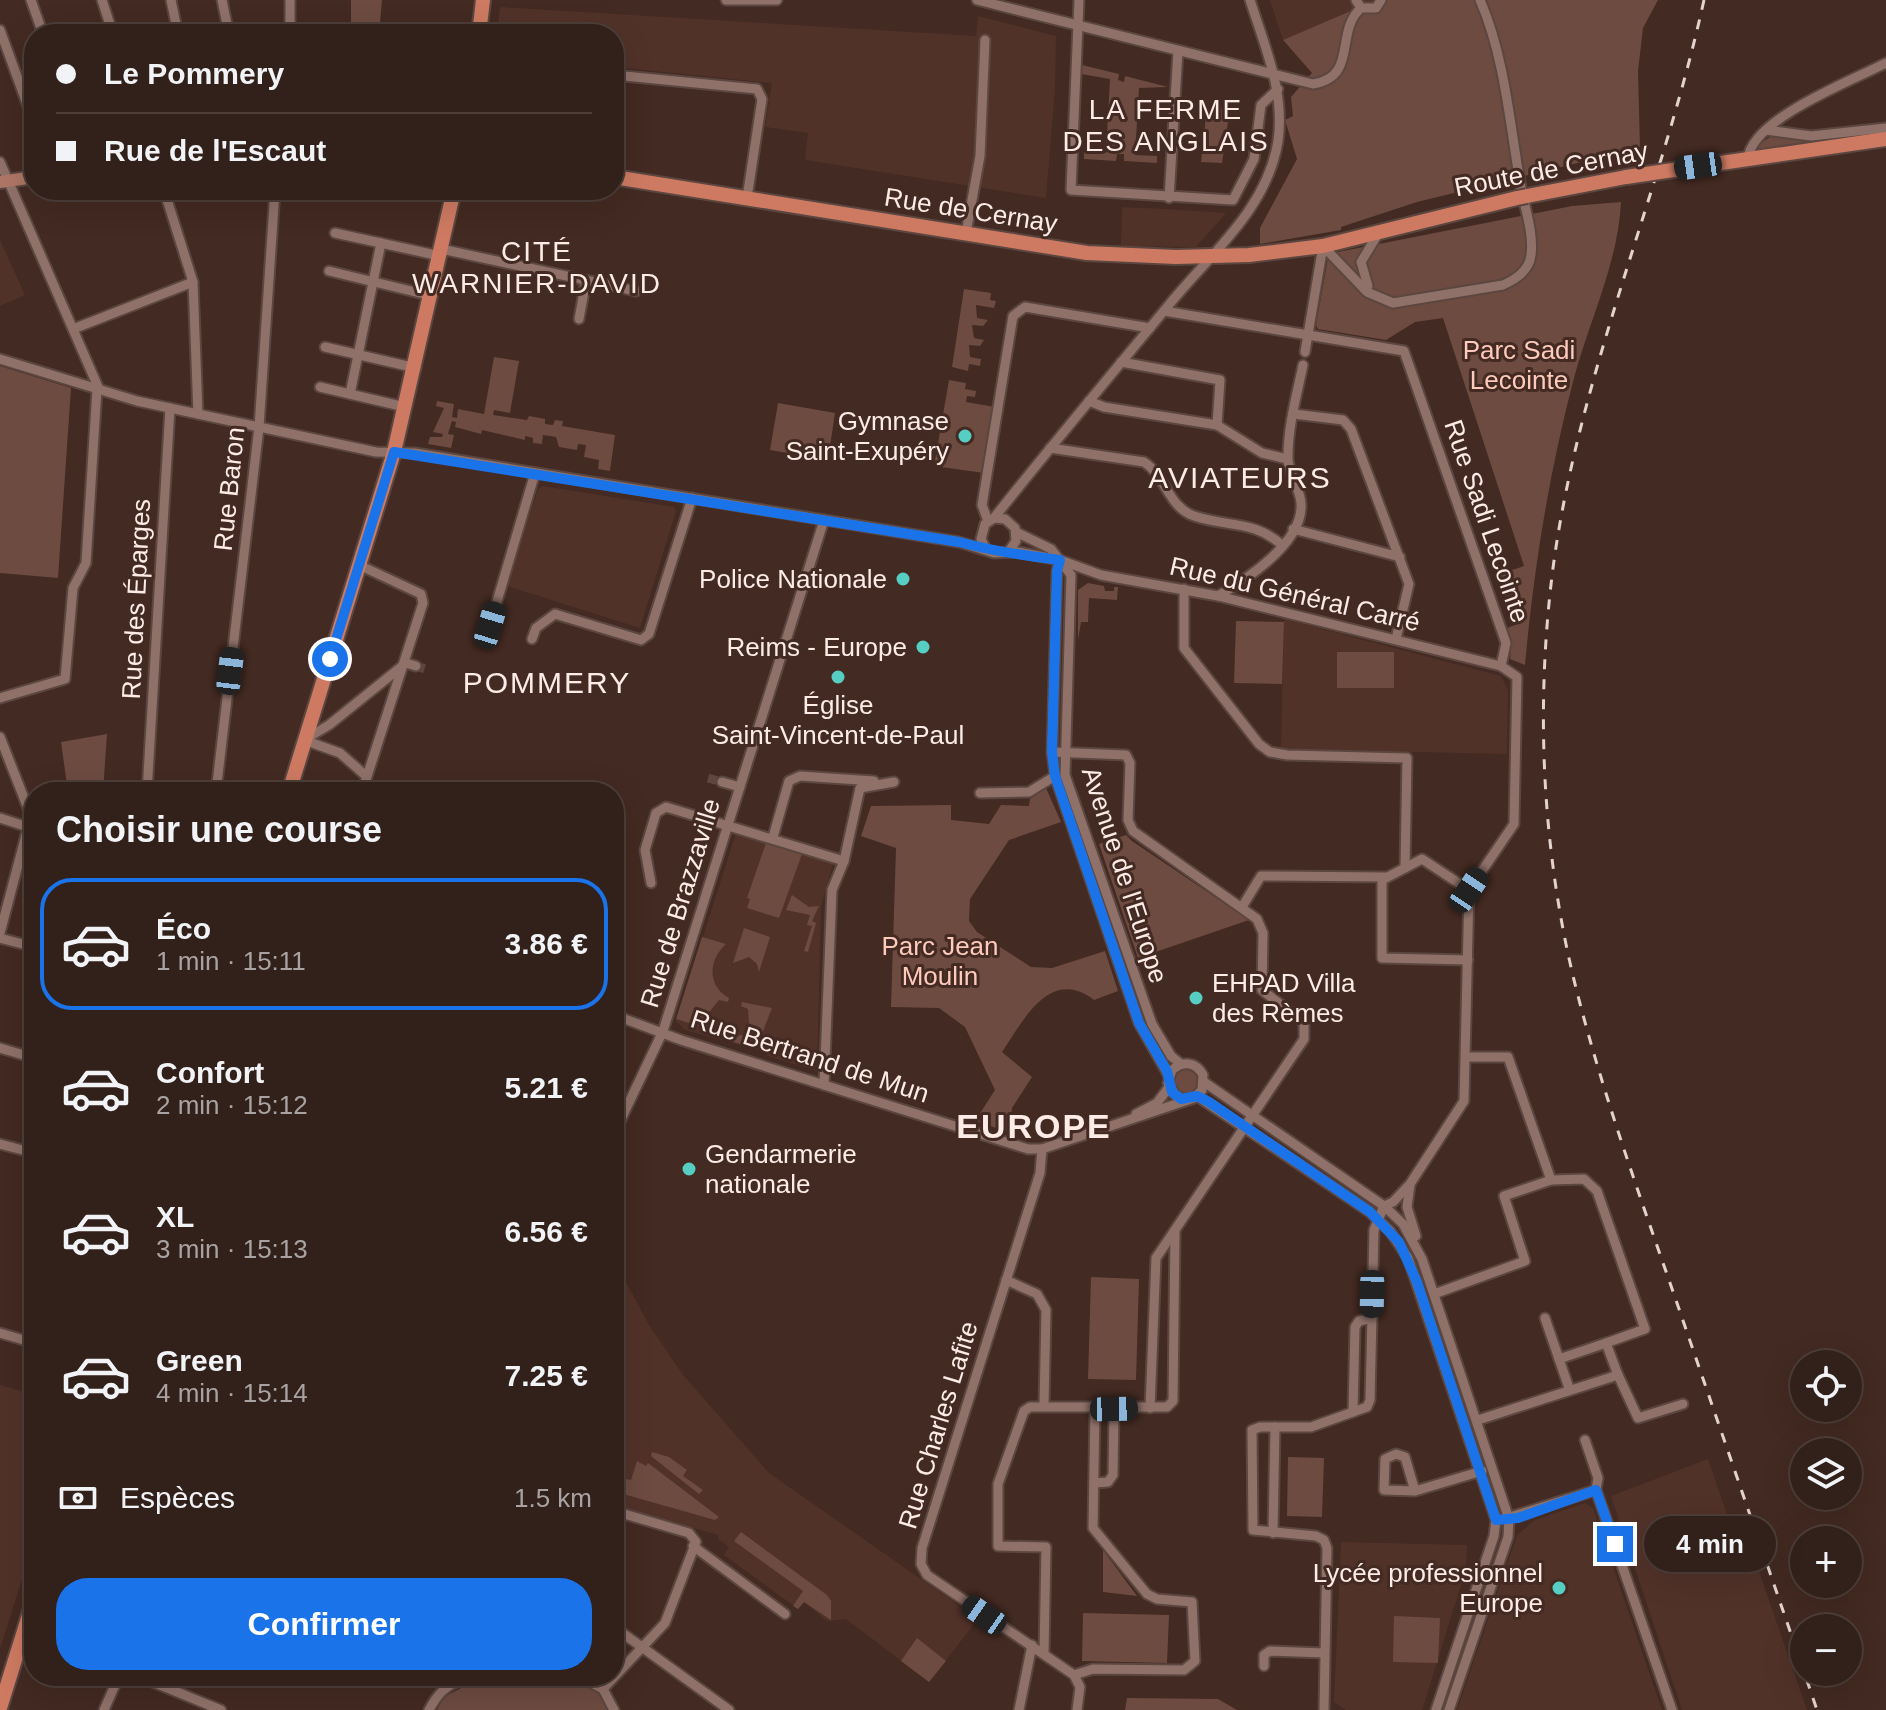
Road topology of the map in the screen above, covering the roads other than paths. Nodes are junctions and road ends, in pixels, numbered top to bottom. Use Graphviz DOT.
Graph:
graph roads {
  1 [pos="31,0"];
  2 [pos="102,0"];
  3 [pos="171,0"];
  4 [pos="222,0"];
  5 [pos="290,0"];
  6 [pos="483,0"];
  7 [pos="726,0"];
  8 [pos="777,0"];
  9 [pos="1079,0"];
  10 [pos="1250,0"];
  11 [pos="1381,0"];
  12 [pos="1480,0"];
  13 [pos="982,1"];
  14 [pos="1359,4"];
  15 [pos="39,24"];
  16 [pos="110,24"];
  17 [pos="176,24"];
  18 [pos="227,24"];
  19 [pos="290,24"];
  20 [pos="480,24"];
  21 [pos="1078,26"];
  22 [pos="0,30"];
  23 [pos="985,40"];
  24 [pos="1178,51"];
  25 [pos="1886,63"];
  26 [pos="1274,75"];
  27 [pos="624,76"];
  28 [pos="1278,89"];
  29 [pos="24,96"];
  30 [pos="1886,128"];
  31 [pos="1766,130"];
  32 [pos="1886,139"];
  33 [pos="1748,159"];
  34 [pos="0,162"];
  35 [pos="24,178"];
  36 [pos="624,179"];
  37 [pos="4,181"];
  38 [pos="747,198"];
  39 [pos="1169,198"];
  40 [pos="167,200"];
  41 [pos="274,200"];
  42 [pos="452,200"];
  43 [pos="335,233"];
  44 [pos="966,233"];
  45 [pos="1378,234"];
  46 [pos="381,243"];
  47 [pos="1323,246"];
  48 [pos="441,253"];
  49 [pos="1209,257"];
  50 [pos="329,271"];
  51 [pos="586,281"];
  52 [pos="193,282"];
  53 [pos="372,282"];
  54 [pos="636,291"];
  55 [pos="432,296"];
  56 [pos="1379,298"];
  57 [pos="1164,311"];
  58 [pos="579,319"];
  59 [pos="1150,328"];
  60 [pos="73,329"];
  61 [pos="1308,334"];
  62 [pos="325,347"];
  63 [pos="1305,352"];
  64 [pos="356,355"];
  65 [pos="0,359"];
  66 [pos="1121,362"];
  67 [pos="1303,365"];
  68 [pos="416,368"];
  69 [pos="320,387"];
  70 [pos="98,389"];
  71 [pos="350,394"];
  72 [pos="1089,401"];
  73 [pos="405,407"];
  74 [pos="170,408"];
  75 [pos="198,414"];
  76 [pos="1294,414"];
  77 [pos="1217,425"];
  78 [pos="259,427"];
  79 [pos="1050,448"];
  80 [pos="394,452"];
  81 [pos="1287,459"];
  82 [pos="535,473"];
  83 [pos="692,498"];
  84 [pos="1008,503"];
  85 [pos="824,520"];
  86 [pos="991,520"];
  87 [pos="1008,520"];
  88 [pos="1293,529"];
  89 [pos="1016,532"];
  90 [pos="981,534"];
  91 [pos="959,542"];
  92 [pos="1282,545"];
  93 [pos="986,549"];
  94 [pos="1009,551"];
  95 [pos="1400,557"];
  96 [pos="1060,560"];
  97 [pos="359,565"];
  98 [pos="1184,589"];
  99 [pos="1218,596"];
  100 [pos="490,625"];
  101 [pos="532,639"];
  102 [pos="1396,639"];
  103 [pos="411,665"];
  104 [pos="1501,666"];
  105 [pos="0,698"];
  106 [pos="0,737"];
  107 [pos="304,740"];
  108 [pos="1052,752"];
  109 [pos="1064,752"];
  110 [pos="366,776"];
  111 [pos="1055,776"];
  112 [pos="148,782"];
  113 [pos="217,782"];
  114 [pos="292,782"];
  115 [pos="364,782"];
  116 [pos="722,782"];
  117 [pos="881,782"];
  118 [pos="894,782"];
  119 [pos="740,787"];
  120 [pos="980,793"];
  121 [pos="24,798"];
  122 [pos="0,818"];
  123 [pos="728,825"];
  124 [pos="24,826"];
  125 [pos="773,837"];
  126 [pos="24,852"];
  127 [pos="844,861"];
  128 [pos="1405,868"];
  129 [pos="1384,877"];
  130 [pos="651,883"];
  131 [pos="1469,890"];
  132 [pos="1242,907"];
  133 [pos="1112,927"];
  134 [pos="0,935"];
  135 [pos="24,943"];
  136 [pos="1468,960"];
  137 [pos="624,1018"];
  138 [pos="663,1031"];
  139 [pos="0,1048"];
  140 [pos="24,1055"];
  141 [pos="1466,1057"];
  142 [pos="1181,1064"];
  143 [pos="1169,1076"];
  144 [pos="1204,1082"];
  145 [pos="824,1085"];
  146 [pos="1169,1087"];
  147 [pos="1197,1096"];
  148 [pos="1186,1100"];
  149 [pos="624,1113"];
  150 [pos="1251,1117"];
  151 [pos="1127,1120"];
  152 [pos="1244,1127"];
  153 [pos="0,1144"];
  154 [pos="1042,1149"];
  155 [pos="24,1150"];
  156 [pos="1551,1180"];
  157 [pos="1410,1184"];
  158 [pos="1384,1206"];
  159 [pos="1379,1220"];
  160 [pos="1175,1232"];
  161 [pos="1422,1259"];
  162 [pos="1006,1280"];
  163 [pos="1434,1294"];
  164 [pos="1372,1318"];
  165 [pos="1545,1318"];
  166 [pos="0,1333"];
  167 [pos="24,1340"];
  168 [pos="1606,1343"];
  169 [pos="1559,1359"];
  170 [pos="1618,1375"];
  171 [pos="1569,1388"];
  172 [pos="1683,1404"];
  173 [pos="1044,1405"];
  174 [pos="1095,1408"];
  175 [pos="1150,1408"];
  176 [pos="1114,1409"];
  177 [pos="1353,1412"];
  178 [pos="1478,1420"];
  179 [pos="1275,1427"];
  180 [pos="1585,1440"];
  181 [pos="1482,1471"];
  182 [pos="1094,1483"];
  183 [pos="1596,1490"];
  184 [pos="1415,1491"];
  185 [pos="624,1514"];
  186 [pos="1509,1519"];
  187 [pos="1496,1520"];
  188 [pos="1273,1533"];
  189 [pos="693,1546"];
  190 [pos="785,1614"];
  191 [pos="624,1634"];
  192 [pos="24,1641"];
  193 [pos="1032,1645"];
  194 [pos="642,1646"];
  195 [pos="1044,1653"];
  196 [pos="1324,1653"];
  197 [pos="624,1666"];
  198 [pos="1264,1666"];
  199 [pos="1074,1675"];
  200 [pos="4,1680"];
  201 [pos="115,1686"];
  202 [pos="162,1686"];
  203 [pos="441,1686"];
  204 [pos="597,1686"];
  205 [pos="606,1686"];
  206 [pos="603,1689"];
  207 [pos="0,1708"];
  208 [pos="723,1708"];
  209 [pos="1327,1708"];
  210 [pos="104,1710"];
  211 [pos="221,1710"];
  212 [pos="429,1710"];
  213 [pos="614,1710"];
  214 [pos="1019,1710"];
  215 [pos="1077,1710"];
  216 [pos="1436,1710"];
  217 [pos="1449,1710"];
  218 [pos="1672,1710"];
  1 -- 15 [label="street"];
  2 -- 16 [label="street"];
  3 -- 17 [label="street"];
  4 -- 18 [label="street"];
  5 -- 19 [label="street"];
  6 -- 20 [label="main road"];
  7 -- 8 [label="street"];
  9 -- 21 [label="street"];
  10 -- 26 [label="street"];
  11 -- 14 [label="street"];
  12 -- 56 [label="street"];
  13 -- 21 [label="street"];
  14 -- 26 [label="street"];
  21 -- 24 [label="street"];
  21 -- 39 [label="street"];
  22 -- 29 [label="street"];
  23 -- 44 [label="street"];
  24 -- 26 [label="street"];
  24 -- 39 [label="street"];
  25 -- 31 [label="street"];
  26 -- 28 [label="street"];
  27 -- 38 [label="street"];
  28 -- 39 [label="street"];
  28 -- 49 [label="street"];
  30 -- 31 [label="street"];
  31 -- 33 [label="street"];
  32 -- 33 [label="main road, Route de Cernay"];
  33 -- 45 [label="main road, Route de Cernay, bridge"];
  34 -- 37 [label="street"];
  35 -- 37 [label="main road"];
  36 -- 38 [label="main road, Rue de Cernay"];
  37 -- 60 [label="street"];
  38 -- 44 [label="main road, Rue de Cernay"];
  40 -- 52 [label="street"];
  41 -- 78 [label="street, Rue Baron"];
  42 -- 48 [label="main road"];
  43 -- 46 [label="street"];
  44 -- 49 [label="main road, Rue de Cernay"];
  45 -- 47 [label="main road, Route de Cernay"];
  45 -- 56 [label="street"];
  46 -- 48 [label="street"];
  46 -- 53 [label="street"];
  47 -- 49 [label="main road, Rue de Cernay"];
  47 -- 56 [label="street"];
  47 -- 61 [label="street"];
  48 -- 51 [label="street"];
  48 -- 55 [label="main road"];
  49 -- 57 [label="street"];
  50 -- 53 [label="street"];
  51 -- 54 [label="street"];
  51 -- 58 [label="street"];
  52 -- 60 [label="street"];
  52 -- 75 [label="street"];
  53 -- 55 [label="street"];
  53 -- 64 [label="street"];
  55 -- 68 [label="main road"];
  57 -- 59 [label="street"];
  57 -- 61 [label="street, Rue Sadi Lecointe"];
  59 -- 66 [label="street"];
  59 -- 86 [label="street"];
  60 -- 70 [label="street"];
  61 -- 63 [label="street"];
  61 -- 104 [label="street, Rue Sadi Lecointe"];
  62 -- 64 [label="street"];
  64 -- 68 [label="street"];
  64 -- 71 [label="street"];
  65 -- 70 [label="street"];
  66 -- 72 [label="street"];
  66 -- 77 [label="street"];
  67 -- 76 [label="street"];
  68 -- 73 [label="main road"];
  69 -- 71 [label="street"];
  70 -- 74 [label="street"];
  70 -- 105 [label="street"];
  71 -- 73 [label="street"];
  72 -- 77 [label="street"];
  72 -- 79 [label="street"];
  73 -- 80 [label="main road"];
  74 -- 75 [label="street"];
  74 -- 112 [label="street, Rue des Éparges"];
  75 -- 78 [label="street"];
  76 -- 81 [label="street"];
  76 -- 95 [label="street"];
  77 -- 81 [label="street"];
  78 -- 80 [label="street"];
  78 -- 113 [label="street, Rue Baron"];
  79 -- 84 [label="street"];
  79 -- 92 [label="street"];
  80 -- 82 [label="street"];
  80 -- 97 [label="main road"];
  81 -- 88 [label="street"];
  82 -- 83 [label="street"];
  82 -- 100 [label="street"];
  83 -- 85 [label="street"];
  83 -- 101 [label="street"];
  84 -- 86 [label="street"];
  84 -- 87 [label="street"];
  85 -- 91 [label="street"];
  85 -- 119 [label="street, Rue de Brazzaville"];
  86 -- 87 [label="street"];
  86 -- 90 [label="street"];
  87 -- 89 [label="street"];
  88 -- 92 [label="street"];
  88 -- 95 [label="street"];
  89 -- 94 [label="street"];
  89 -- 96 [label="street, Rue du Général Carré"];
  90 -- 91 [label="street"];
  90 -- 93 [label="street"];
  91 -- 93 [label="street"];
  92 -- 99 [label="street"];
  93 -- 94 [label="street"];
  94 -- 96 [label="street, Rue du Général Carré"];
  95 -- 102 [label="street"];
  96 -- 98 [label="street, Rue du Général Carré"];
  96 -- 108 [label="street, Avenue de l'Europe"];
  96 -- 109 [label="street, Avenue de l'Europe"];
  97 -- 103 [label="street"];
  97 -- 107 [label="main road"];
  98 -- 99 [label="street, Rue du Général Carré"];
  98 -- 128 [label="street"];
  99 -- 102 [label="street, Rue du Général Carré"];
  102 -- 104 [label="street, Rue du Général Carré"];
  103 -- 107 [label="street"];
  103 -- 110 [label="street"];
  104 -- 131 [label="street, Rue du Général Carré"];
  106 -- 121 [label="street"];
  107 -- 110 [label="street"];
  107 -- 114 [label="main road"];
  108 -- 109 [label="street"];
  108 -- 111 [label="street, Avenue de l'Europe"];
  109 -- 132 [label="street"];
  109 -- 133 [label="street, Avenue de l'Europe"];
  110 -- 115 [label="street"];
  111 -- 120 [label="street"];
  111 -- 133 [label="street, Avenue de l'Europe"];
  116 -- 119 [label="street, Rue de Brazzaville"];
  117 -- 118 [label="street"];
  117 -- 125 [label="street"];
  117 -- 127 [label="street"];
  119 -- 123 [label="street, Rue de Brazzaville"];
  122 -- 124 [label="street"];
  123 -- 125 [label="street"];
  123 -- 130 [label="street"];
  123 -- 138 [label="street, Rue de Brazzaville"];
  125 -- 127 [label="street"];
  126 -- 134 [label="street"];
  127 -- 145 [label="street"];
  128 -- 129 [label="street"];
  128 -- 131 [label="street"];
  129 -- 132 [label="street"];
  129 -- 136 [label="street"];
  131 -- 136 [label="street"];
  132 -- 150 [label="street"];
  133 -- 142 [label="street, Avenue de l'Europe"];
  133 -- 143 [label="street, Avenue de l'Europe"];
  134 -- 135 [label="street"];
  136 -- 141 [label="street"];
  137 -- 138 [label="street, Rue Bertrand de Mun"];
  138 -- 145 [label="street, Rue Bertrand de Mun"];
  138 -- 149 [label="street, Rue de Brazzaville"];
  139 -- 140 [label="street"];
  141 -- 156 [label="street"];
  141 -- 157 [label="street"];
  142 -- 143 [label="street"];
  142 -- 144 [label="street"];
  143 -- 146 [label="street"];
  144 -- 147 [label="street"];
  144 -- 150 [label="street"];
  145 -- 154 [label="street, Rue Bertrand de Mun"];
  146 -- 148 [label="street"];
  146 -- 151 [label="street"];
  147 -- 148 [label="street"];
  147 -- 152 [label="street"];
  148 -- 151 [label="street"];
  150 -- 152 [label="street"];
  150 -- 158 [label="street"];
  151 -- 154 [label="street"];
  152 -- 159 [label="street"];
  152 -- 160 [label="street"];
  153 -- 155 [label="street"];
  154 -- 162 [label="street, Rue Charles Lafite"];
  156 -- 163 [label="street"];
  156 -- 168 [label="street"];
  157 -- 158 [label="street"];
  157 -- 161 [label="street"];
  158 -- 159 [label="street"];
  158 -- 161 [label="street"];
  159 -- 164 [label="street"];
  159 -- 181 [label="street"];
  160 -- 175 [label="street"];
  160 -- 175 [label="street"];
  161 -- 163 [label="street"];
  162 -- 173 [label="street"];
  162 -- 193 [label="street, Rue Charles Lafite"];
  163 -- 178 [label="street"];
  164 -- 177 [label="street"];
  164 -- 177 [label="street"];
  165 -- 169 [label="street"];
  166 -- 167 [label="street"];
  168 -- 169 [label="street"];
  168 -- 170 [label="street"];
  169 -- 171 [label="street"];
  170 -- 171 [label="street"];
  170 -- 172 [label="street"];
  171 -- 178 [label="street"];
  173 -- 174 [label="street"];
  173 -- 195 [label="street"];
  174 -- 176 [label="street"];
  174 -- 182 [label="street"];
  175 -- 176 [label="street"];
  176 -- 182 [label="street"];
  177 -- 179 [label="street"];
  178 -- 186 [label="street"];
  179 -- 188 [label="street"];
  179 -- 188 [label="street"];
  180 -- 183 [label="street"];
  181 -- 184 [label="street"];
  181 -- 187 [label="street"];
  182 -- 199 [label="street"];
  183 -- 186 [label="street"];
  183 -- 218 [label="street"];
  184 -- 184 [label="street"];
  185 -- 189 [label="street"];
  186 -- 187 [label="street"];
  186 -- 217 [label="street"];
  187 -- 216 [label="street"];
  188 -- 196 [label="street"];
  189 -- 190 [label="street"];
  189 -- 194 [label="street"];
  191 -- 194 [label="street"];
  192 -- 200 [label="main road"];
  193 -- 195 [label="street, Rue Charles Lafite"];
  193 -- 214 [label="street"];
  194 -- 197 [label="street"];
  194 -- 208 [label="street"];
  195 -- 199 [label="street, Rue Charles Lafite"];
  196 -- 198 [label="street"];
  196 -- 209 [label="street"];
  199 -- 215 [label="street, Rue Charles Lafite"];
  200 -- 207 [label="main road"];
  201 -- 210 [label="street"];
  202 -- 211 [label="street"];
  203 -- 212 [label="street"];
  204 -- 206 [label="street"];
  205 -- 206 [label="street"];
  206 -- 213 [label="street"];
}
